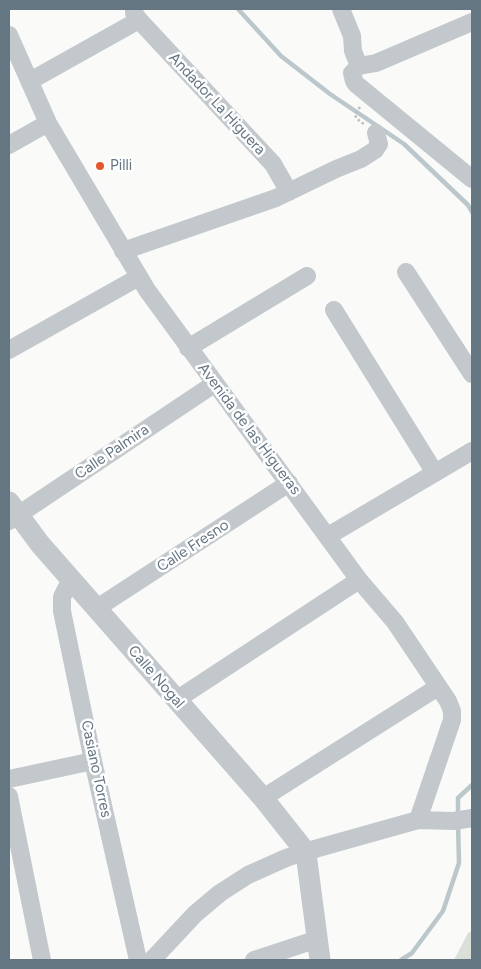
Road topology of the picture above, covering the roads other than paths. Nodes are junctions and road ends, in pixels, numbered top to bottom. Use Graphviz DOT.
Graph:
graph roads {
  1 [pos="341,9"];
  2 [pos="137,15"];
  3 [pos="472,22"];
  4 [pos="9,35"];
  5 [pos="359,66"];
  6 [pos="30,81"];
  7 [pos="48,123"];
  8 [pos="376,133"];
  9 [pos="9,145"];
  10 [pos="472,179"];
  11 [pos="289,192"];
  12 [pos="123,251"];
  13 [pos="406,272"];
  14 [pos="307,276"];
  15 [pos="139,277"];
  16 [pos="334,310"];
  17 [pos="188,348"];
  18 [pos="9,350"];
  19 [pos="472,374"];
  20 [pos="214,384"];
  21 [pos="472,452"];
  22 [pos="435,473"];
  23 [pos="289,483"];
  24 [pos="12,513"];
  25 [pos="328,536"];
  26 [pos="359,580"];
  27 [pos="73,581"];
  28 [pos="96,608"];
  29 [pos="438,687"];
  30 [pos="176,700"];
  31 [pos="93,761"];
  32 [pos="9,779"];
  33 [pos="9,796"];
  34 [pos="263,798"];
  35 [pos="418,820"];
  36 [pos="462,820"];
  37 [pos="304,852"];
  38 [pos="319,950"];
  39 [pos="42,960"];
  40 [pos="138,960"];
  41 [pos="152,960"];
  42 [pos="254,960"];
  1 -- 5 [label="street"];
  2 -- 6 [label="street"];
  2 -- 11 [label="street, Andador La Higuera"];
  3 -- 5 [label="street"];
  4 -- 6 [label="street, Avenida de las Higueras"];
  5 -- 10 [label="street"];
  6 -- 7 [label="street, Avenida de las Higueras"];
  7 -- 9 [label="street"];
  7 -- 12 [label="street, Avenida de las Higueras"];
  8 -- 11 [label="street"];
  11 -- 12 [label="street"];
  12 -- 15 [label="street, Avenida de las Higueras"];
  13 -- 19 [label="street"];
  14 -- 17 [label="street"];
  15 -- 17 [label="street, Avenida de las Higueras"];
  15 -- 18 [label="street"];
  16 -- 22 [label="street"];
  17 -- 20 [label="street, Avenida de las Higueras"];
  20 -- 23 [label="street, Avenida de las Higueras"];
  20 -- 24 [label="street, Calle Palmira"];
  21 -- 22 [label="street"];
  22 -- 25 [label="street"];
  23 -- 25 [label="street, Avenida de las Higueras"];
  23 -- 28 [label="street, Calle Fresno"];
  24 -- 27 [label="street, Calle Nogal"];
  25 -- 26 [label="street, Avenida de las Higueras"];
  26 -- 29 [label="street, Avenida de las Higueras"];
  26 -- 30 [label="street"];
  27 -- 28 [label="street, Calle Nogal"];
  27 -- 31 [label="street, Casiano Torres"];
  28 -- 30 [label="street, Calle Nogal"];
  29 -- 34 [label="street"];
  29 -- 35 [label="street, Avenida de las Higueras"];
  30 -- 34 [label="street, Calle Nogal"];
  31 -- 32 [label="street"];
  31 -- 40 [label="street, Casiano Torres"];
  33 -- 39 [label="street"];
  34 -- 37 [label="street, Calle Nogal"];
  35 -- 36 [label="street"];
  35 -- 37 [label="street"];
  37 -- 38 [label="street"];
  37 -- 41 [label="street"];
  38 -- 42 [label="street"];
}
